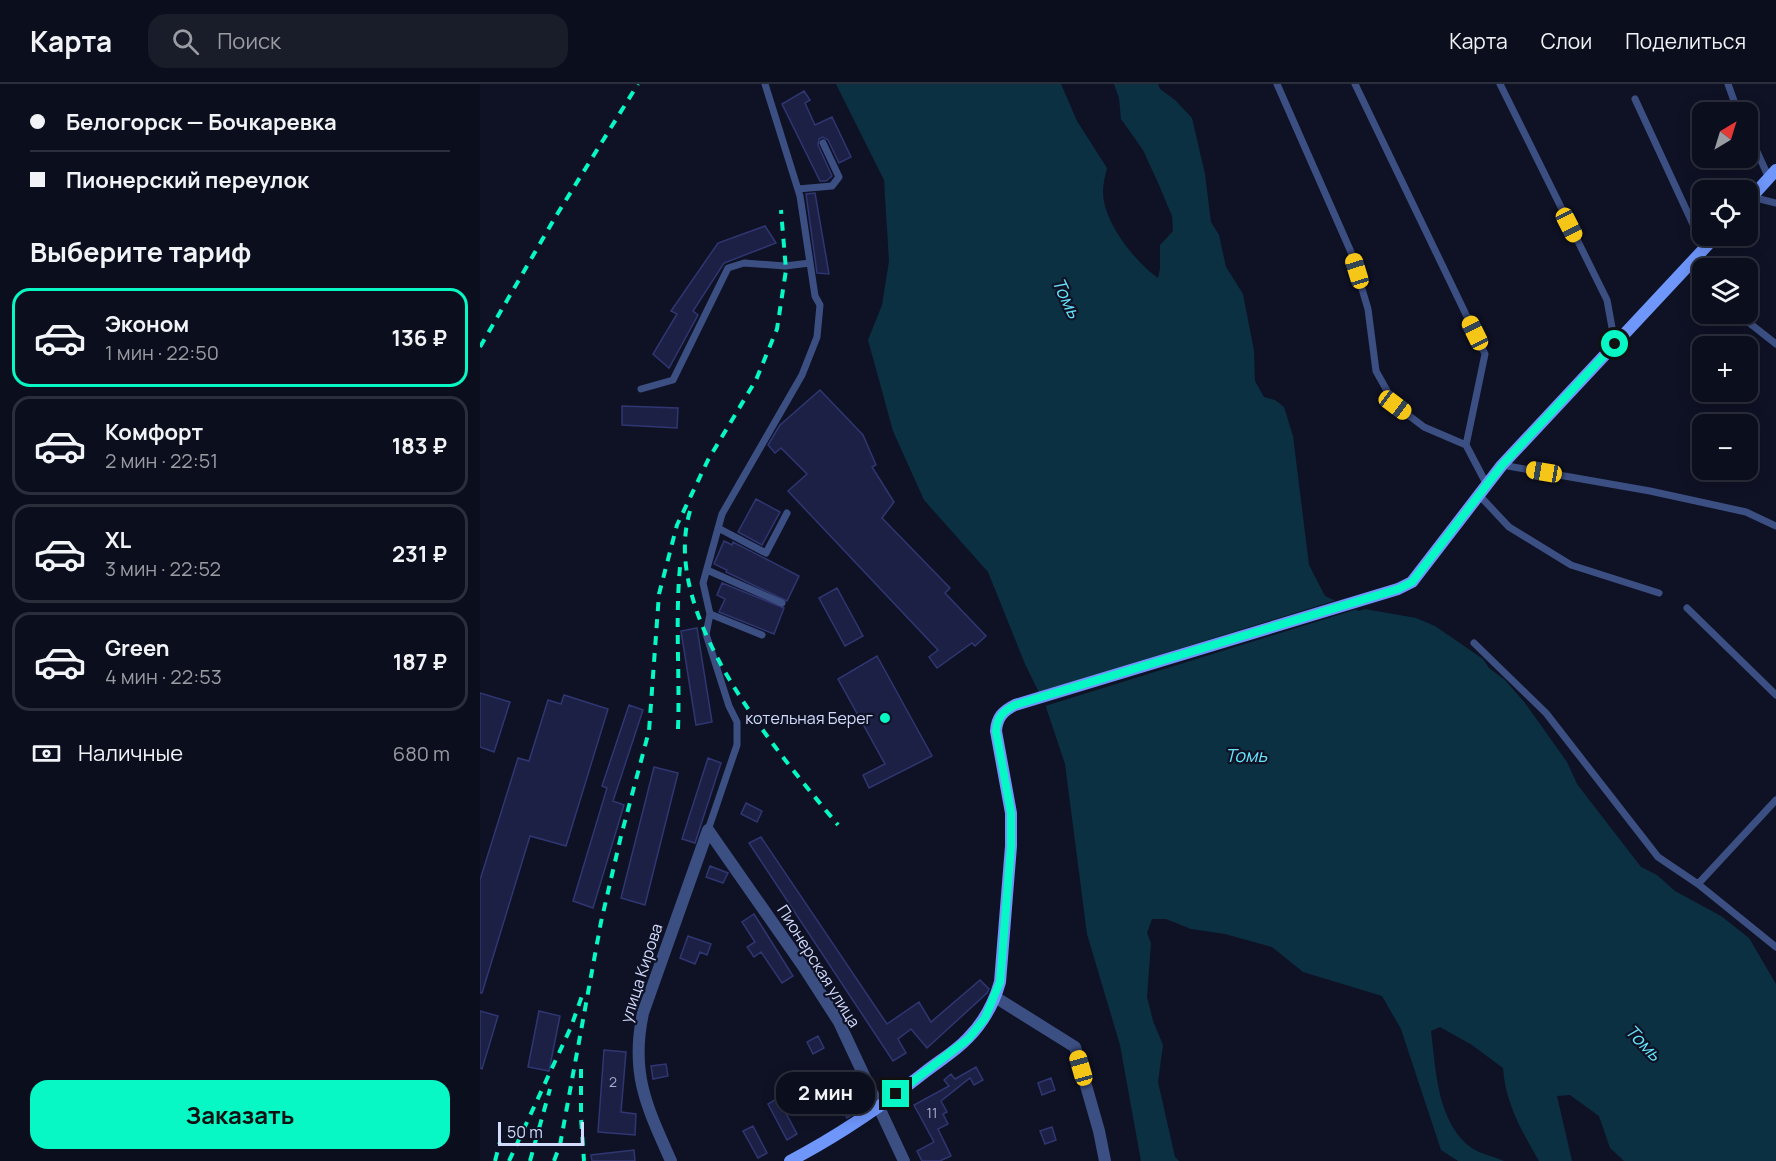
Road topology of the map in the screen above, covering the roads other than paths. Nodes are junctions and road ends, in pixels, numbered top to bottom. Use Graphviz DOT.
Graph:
graph roads {
  1 [pos="765,84"];
  2 [pos="1277,84"];
  3 [pos="1355,84"];
  4 [pos="1500,84"];
  5 [pos="1728,84"];
  6 [pos="1635,99"];
  7 [pos="1734,102"];
  8 [pos="824,143"];
  9 [pos="1758,149"];
  10 [pos="1773,174"];
  11 [pos="798,189"];
  12 [pos="1758,190"];
  13 [pos="1758,200"];
  14 [pos="1776,203"];
  15 [pos="1704,248"];
  16 [pos="810,263"];
  17 [pos="1689,264"];
  18 [pos="1692,267"];
  19 [pos="1751,324"];
  20 [pos="1615,344"];
  21 [pos="1776,344"];
  22 [pos="641,389"];
  23 [pos="1466,445"];
  24 [pos="1502,465"];
  25 [pos="1487,484"];
  26 [pos="1479,495"];
  27 [pos="788,513"];
  28 [pos="1776,526"];
  29 [pos="718,528"];
  30 [pos="707,570"];
  31 [pos="1659,593"];
  32 [pos="782,603"];
  33 [pos="1687,608"];
  34 [pos="710,614"];
  35 [pos="762,635"];
  36 [pos="1474,643"];
  37 [pos="1776,695"];
  38 [pos="1776,800"];
  39 [pos="708,830"];
  40 [pos="1698,884"];
  41 [pos="1776,947"];
  42 [pos="995,997"];
  43 [pos="879,1108"];
  44 [pos="671,1161"];
  45 [pos="790,1161"];
  46 [pos="904,1161"];
  47 [pos="1105,1161"];
  1 -- 11 [label="lane"];
  2 -- 23 [label="lane"];
  3 -- 23 [label="lane"];
  4 -- 20 [label="lane"];
  5 -- 7 [label="lane"];
  6 -- 15 [label="lane"];
  8 -- 11 [label="lane"];
  9 -- 10 [label="lane"];
  10 -- 12 [label="main road"];
  11 -- 16 [label="lane"];
  13 -- 14 [label="lane"];
  15 -- 17 [label="main road"];
  16 -- 22 [label="lane"];
  16 -- 29 [label="lane"];
  17 -- 18 [label="lane"];
  17 -- 20 [label="main road"];
  19 -- 21 [label="lane"];
  20 -- 24 [label="main road"];
  23 -- 25 [label="lane"];
  24 -- 25 [label="main road"];
  24 -- 28 [label="lane"];
  25 -- 26 [label="main road"];
  26 -- 31 [label="lane"];
  26 -- 42 [label="main road"];
  27 -- 29 [label="lane"];
  29 -- 30 [label="lane"];
  30 -- 32 [label="lane"];
  30 -- 34 [label="lane"];
  33 -- 37 [label="lane"];
  34 -- 35 [label="lane"];
  34 -- 39 [label="lane"];
  36 -- 40 [label="lane"];
  38 -- 40 [label="lane"];
  39 -- 43 [label="street, Пионерская улица"];
  39 -- 44 [label="street, улица Кирова"];
  40 -- 41 [label="lane"];
  42 -- 43 [label="main road"];
  42 -- 47 [label="street"];
  43 -- 45 [label="main road"];
  43 -- 46 [label="street, Пионерская улица"];
}
